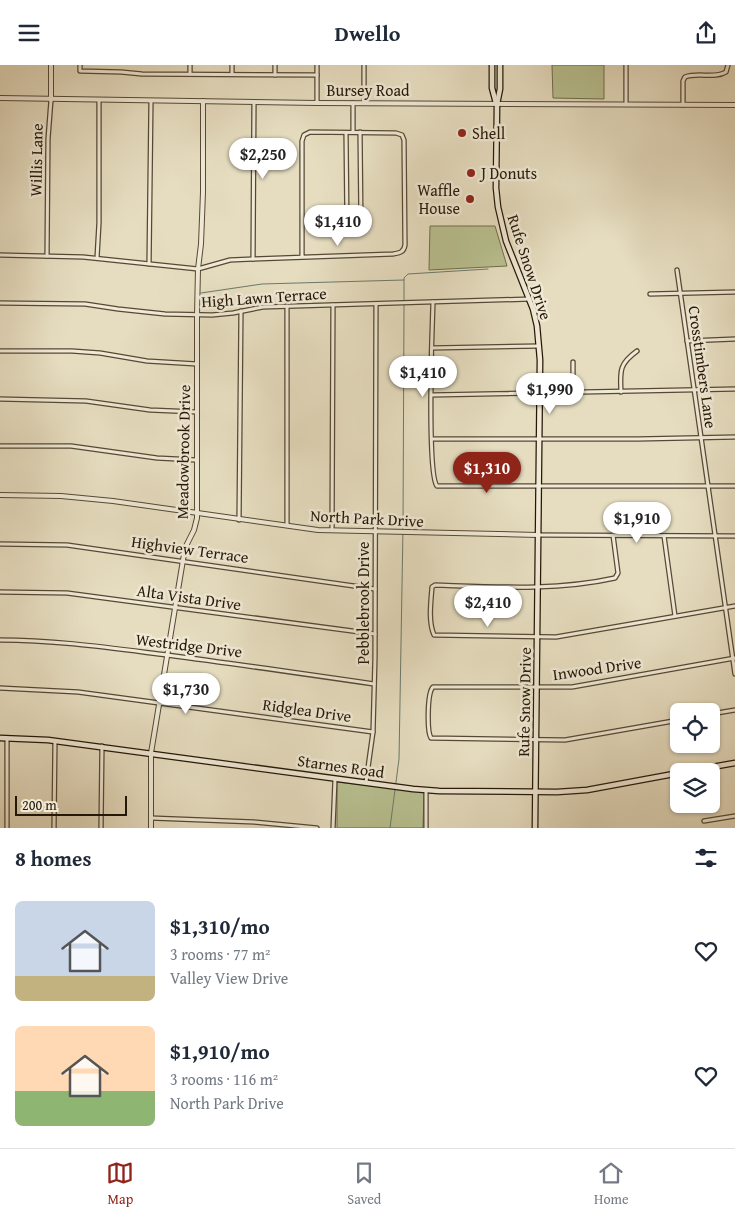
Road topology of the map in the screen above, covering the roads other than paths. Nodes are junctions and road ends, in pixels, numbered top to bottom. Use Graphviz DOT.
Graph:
graph roads {
  1 [pos="50,65"];
  2 [pos="80,65"];
  3 [pos="190,65"];
  4 [pos="232,65"];
  5 [pos="275,65"];
  6 [pos="317,65"];
  7 [pos="364,65"];
  8 [pos="492,65"];
  9 [pos="500,65"];
  10 [pos="626,65"];
  11 [pos="728,65"];
  12 [pos="190,73"];
  13 [pos="232,74"];
  14 [pos="275,75"];
  15 [pos="317,75"];
  16 [pos="0,98"];
  17 [pos="51,100"];
  18 [pos="99,100"];
  19 [pos="152,101"];
  20 [pos="203,101"];
  21 [pos="254,102"];
  22 [pos="317,103"];
  23 [pos="354,103"];
  24 [pos="364,103"];
  25 [pos="497,104"];
  26 [pos="626,104"];
  27 [pos="683,105"];
  28 [pos="735,105"];
  29 [pos="346,133"];
  30 [pos="353,133"];
  31 [pos="360,133"];
  32 [pos="0,255"];
  33 [pos="48,256"];
  34 [pos="302,257"];
  35 [pos="97,258"];
  36 [pos="253,259"];
  37 [pos="149,264"];
  38 [pos="198,269"];
  39 [pos="677,270"];
  40 [pos="735,292"];
  41 [pos="681,293"];
  42 [pos="650,295"];
  43 [pos="530,299"];
  44 [pos="433,302"];
  45 [pos="0,303"];
  46 [pos="376,304"];
  47 [pos="332,305"];
  48 [pos="287,306"];
  49 [pos="241,311"];
  50 [pos="197,315"];
  51 [pos="735,339"];
  52 [pos="687,341"];
  53 [pos="540,346"];
  54 [pos="432,348"];
  55 [pos="0,351"];
  56 [pos="637,351"];
  57 [pos="574,362"];
  58 [pos="197,364"];
  59 [pos="735,389"];
  60 [pos="694,390"];
  61 [pos="621,392"];
  62 [pos="540,393"];
  63 [pos="573,393"];
  64 [pos="432,395"];
  65 [pos="0,399"];
  66 [pos="196,412"];
  67 [pos="701,437"];
  68 [pos="735,437"];
  69 [pos="432,439"];
  70 [pos="540,439"];
  71 [pos="0,446"];
  72 [pos="196,460"];
  73 [pos="539,485"];
  74 [pos="708,486"];
  75 [pos="735,486"];
  76 [pos="0,495"];
  77 [pos="196,513"];
  78 [pos="239,520"];
  79 [pos="287,525"];
  80 [pos="332,530"];
  81 [pos="376,531"];
  82 [pos="538,535"];
  83 [pos="613,535"];
  84 [pos="664,536"];
  85 [pos="715,536"];
  86 [pos="735,536"];
  87 [pos="0,544"];
  88 [pos="183,561"];
  89 [pos="538,586"];
  90 [pos="375,589"];
  91 [pos="0,592"];
  92 [pos="735,606"];
  93 [pos="726,607"];
  94 [pos="175,608"];
  95 [pos="675,616"];
  96 [pos="375,634"];
  97 [pos="537,637"];
  98 [pos="0,640"];
  99 [pos="166,655"];
  100 [pos="734,658"];
  101 [pos="735,674"];
  102 [pos="374,684"];
  103 [pos="0,688"];
  104 [pos="537,688"];
  105 [pos="159,703"];
  106 [pos="735,710"];
  107 [pos="720,712"];
  108 [pos="670,722"];
  109 [pos="373,732"];
  110 [pos="0,738"];
  111 [pos="7,739"];
  112 [pos="536,740"];
  113 [pos="55,741"];
  114 [pos="102,746"];
  115 [pos="151,753"];
  116 [pos="735,763"];
  117 [pos="720,766"];
  118 [pos="670,775"];
  119 [pos="335,778"];
  120 [pos="366,782"];
  121 [pos="426,790"];
  122 [pos="536,792"];
  123 [pos="735,816"];
  124 [pos="151,818"];
  125 [pos="704,821"];
  126 [pos="7,828"];
  127 [pos="54,828"];
  128 [pos="101,828"];
  129 [pos="151,828"];
  130 [pos="317,828"];
  131 [pos="333,828"];
  132 [pos="426,828"];
  133 [pos="535,828"];
  1 -- 17 [label="street, Willis Lane"];
  2 -- 12 [label="street"];
  3 -- 12 [label="street"];
  4 -- 13 [label="street"];
  5 -- 14 [label="street"];
  6 -- 15 [label="street"];
  7 -- 24 [label="street"];
  8 -- 25 [label="main road, Rufe Snow Drive"];
  9 -- 25 [label="main road, Rufe Snow Drive"];
  10 -- 26 [label="street"];
  11 -- 27 [label="street"];
  12 -- 13 [label="street"];
  13 -- 14 [label="street"];
  14 -- 15 [label="street"];
  15 -- 22 [label="street"];
  16 -- 17 [label="street, Bursey Road"];
  17 -- 18 [label="street, Bursey Road"];
  17 -- 33 [label="street, Willis Lane"];
  18 -- 19 [label="street, Bursey Road"];
  18 -- 35 [label="street"];
  19 -- 20 [label="street, Bursey Road"];
  19 -- 37 [label="street"];
  20 -- 21 [label="street, Bursey Road"];
  20 -- 38 [label="street, Meadowbrook Drive"];
  21 -- 22 [label="street, Bursey Road"];
  21 -- 36 [label="street"];
  22 -- 23 [label="street, Bursey Road"];
  23 -- 24 [label="street, Bursey Road"];
  23 -- 30 [label="street"];
  24 -- 25 [label="street, Bursey Road"];
  25 -- 26 [label="street, Bursey Road"];
  25 -- 43 [label="main road, Rufe Snow Drive"];
  26 -- 27 [label="street, Bursey Road"];
  27 -- 28 [label="street, Bursey Road"];
  29 -- 30 [label="street"];
  29 -- 31 [label="street"];
  29 -- 34 [label="street"];
  30 -- 31 [label="street"];
  31 -- 34 [label="street"];
  32 -- 33 [label="street"];
  33 -- 35 [label="street"];
  34 -- 36 [label="street"];
  35 -- 37 [label="street"];
  36 -- 38 [label="street"];
  37 -- 38 [label="street"];
  38 -- 50 [label="street, Meadowbrook Drive"];
  39 -- 41 [label="street, Crosstimbers Lane"];
  40 -- 41 [label="street"];
  41 -- 42 [label="street"];
  41 -- 52 [label="street, Crosstimbers Lane"];
  43 -- 44 [label="street, High Lawn Terrace"];
  43 -- 53 [label="main road, Rufe Snow Drive"];
  44 -- 46 [label="street, High Lawn Terrace"];
  44 -- 54 [label="street"];
  45 -- 50 [label="street, High Lawn Terrace"];
  46 -- 47 [label="street, High Lawn Terrace"];
  46 -- 81 [label="street, Pebblebrook Drive"];
  47 -- 48 [label="street, High Lawn Terrace"];
  47 -- 80 [label="street"];
  48 -- 49 [label="street, High Lawn Terrace"];
  48 -- 79 [label="street"];
  49 -- 50 [label="street, High Lawn Terrace"];
  49 -- 78 [label="street"];
  50 -- 58 [label="street, Meadowbrook Drive"];
  51 -- 52 [label="street"];
  52 -- 60 [label="street, Crosstimbers Lane"];
  53 -- 54 [label="street"];
  53 -- 62 [label="main road, Rufe Snow Drive"];
  54 -- 64 [label="street"];
  55 -- 58 [label="street"];
  56 -- 61 [label="street"];
  57 -- 63 [label="street"];
  58 -- 66 [label="street, Meadowbrook Drive"];
  59 -- 60 [label="street"];
  60 -- 61 [label="street"];
  60 -- 67 [label="street, Crosstimbers Lane"];
  61 -- 63 [label="street"];
  62 -- 63 [label="street"];
  62 -- 64 [label="street"];
  62 -- 70 [label="main road, Rufe Snow Drive"];
  64 -- 69 [label="street"];
  65 -- 66 [label="street"];
  66 -- 72 [label="street, Meadowbrook Drive"];
  67 -- 68 [label="street"];
  67 -- 70 [label="street"];
  67 -- 74 [label="street, Crosstimbers Lane"];
  69 -- 70 [label="street"];
  69 -- 73 [label="street"];
  70 -- 73 [label="main road, Rufe Snow Drive"];
  71 -- 72 [label="street"];
  72 -- 77 [label="street, Meadowbrook Drive"];
  73 -- 74 [label="street"];
  73 -- 82 [label="main road, Rufe Snow Drive"];
  74 -- 75 [label="street"];
  74 -- 85 [label="street, Crosstimbers Lane"];
  76 -- 77 [label="street, North Park Drive"];
  77 -- 78 [label="street, North Park Drive"];
  77 -- 88 [label="street, Meadowbrook Drive"];
  78 -- 79 [label="street, North Park Drive"];
  79 -- 80 [label="street, North Park Drive"];
  80 -- 81 [label="street, North Park Drive"];
  81 -- 82 [label="street, North Park Drive"];
  81 -- 90 [label="street, Pebblebrook Drive"];
  82 -- 83 [label="street, North Park Drive"];
  82 -- 89 [label="main road, Rufe Snow Drive"];
  83 -- 84 [label="street, North Park Drive"];
  83 -- 89 [label="street"];
  84 -- 85 [label="street, North Park Drive"];
  84 -- 95 [label="street"];
  85 -- 86 [label="street, North Park Drive"];
  85 -- 93 [label="street, Crosstimbers Lane"];
  87 -- 88 [label="street, Highview Terrace"];
  88 -- 90 [label="street, Highview Terrace"];
  88 -- 94 [label="street, Meadowbrook Drive"];
  89 -- 97 [label="main road, Rufe Snow Drive"];
  89 -- 97 [label="street"];
  90 -- 96 [label="street, Pebblebrook Drive"];
  91 -- 94 [label="street, Alta Vista Drive"];
  92 -- 93 [label="street"];
  93 -- 95 [label="street"];
  93 -- 100 [label="street, Crosstimbers Lane"];
  94 -- 96 [label="street, Alta Vista Drive"];
  94 -- 99 [label="street, Meadowbrook Drive"];
  95 -- 97 [label="street"];
  96 -- 102 [label="street, Pebblebrook Drive"];
  97 -- 104 [label="main road, Rufe Snow Drive"];
  98 -- 99 [label="street, Westridge Drive"];
  99 -- 102 [label="street, Westridge Drive"];
  99 -- 105 [label="street, Meadowbrook Drive"];
  100 -- 101 [label="street, Crosstimbers Lane"];
  100 -- 104 [label="street, Inwood Drive"];
  102 -- 109 [label="street, Pebblebrook Drive"];
  103 -- 105 [label="street, Ridglea Drive"];
  104 -- 112 [label="main road, Rufe Snow Drive"];
  104 -- 112 [label="street, Inwood Drive"];
  105 -- 109 [label="street, Ridglea Drive"];
  105 -- 115 [label="street, Meadowbrook Drive"];
  106 -- 107 [label="street"];
  108 -- 112 [label="street"];
  109 -- 120 [label="street, Pebblebrook Drive"];
  110 -- 111 [label="main road, Starnes Road"];
  111 -- 113 [label="main road, Starnes Road"];
  111 -- 126 [label="street"];
  112 -- 122 [label="main road, Rufe Snow Drive"];
  113 -- 114 [label="main road, Starnes Road"];
  113 -- 127 [label="street"];
  114 -- 115 [label="main road, Starnes Road"];
  114 -- 128 [label="street"];
  115 -- 119 [label="main road, Starnes Road"];
  115 -- 124 [label="street, Meadowbrook Drive"];
  116 -- 117 [label="main road"];
  118 -- 122 [label="main road, Starnes Road"];
  119 -- 120 [label="main road, Starnes Road"];
  119 -- 131 [label="street"];
  120 -- 121 [label="main road, Starnes Road"];
  121 -- 122 [label="main road, Starnes Road"];
  121 -- 132 [label="street"];
  122 -- 133 [label="main road, Rufe Snow Drive"];
  123 -- 125 [label="street"];
  124 -- 129 [label="street, Meadowbrook Drive"];
  124 -- 130 [label="street"];
}
